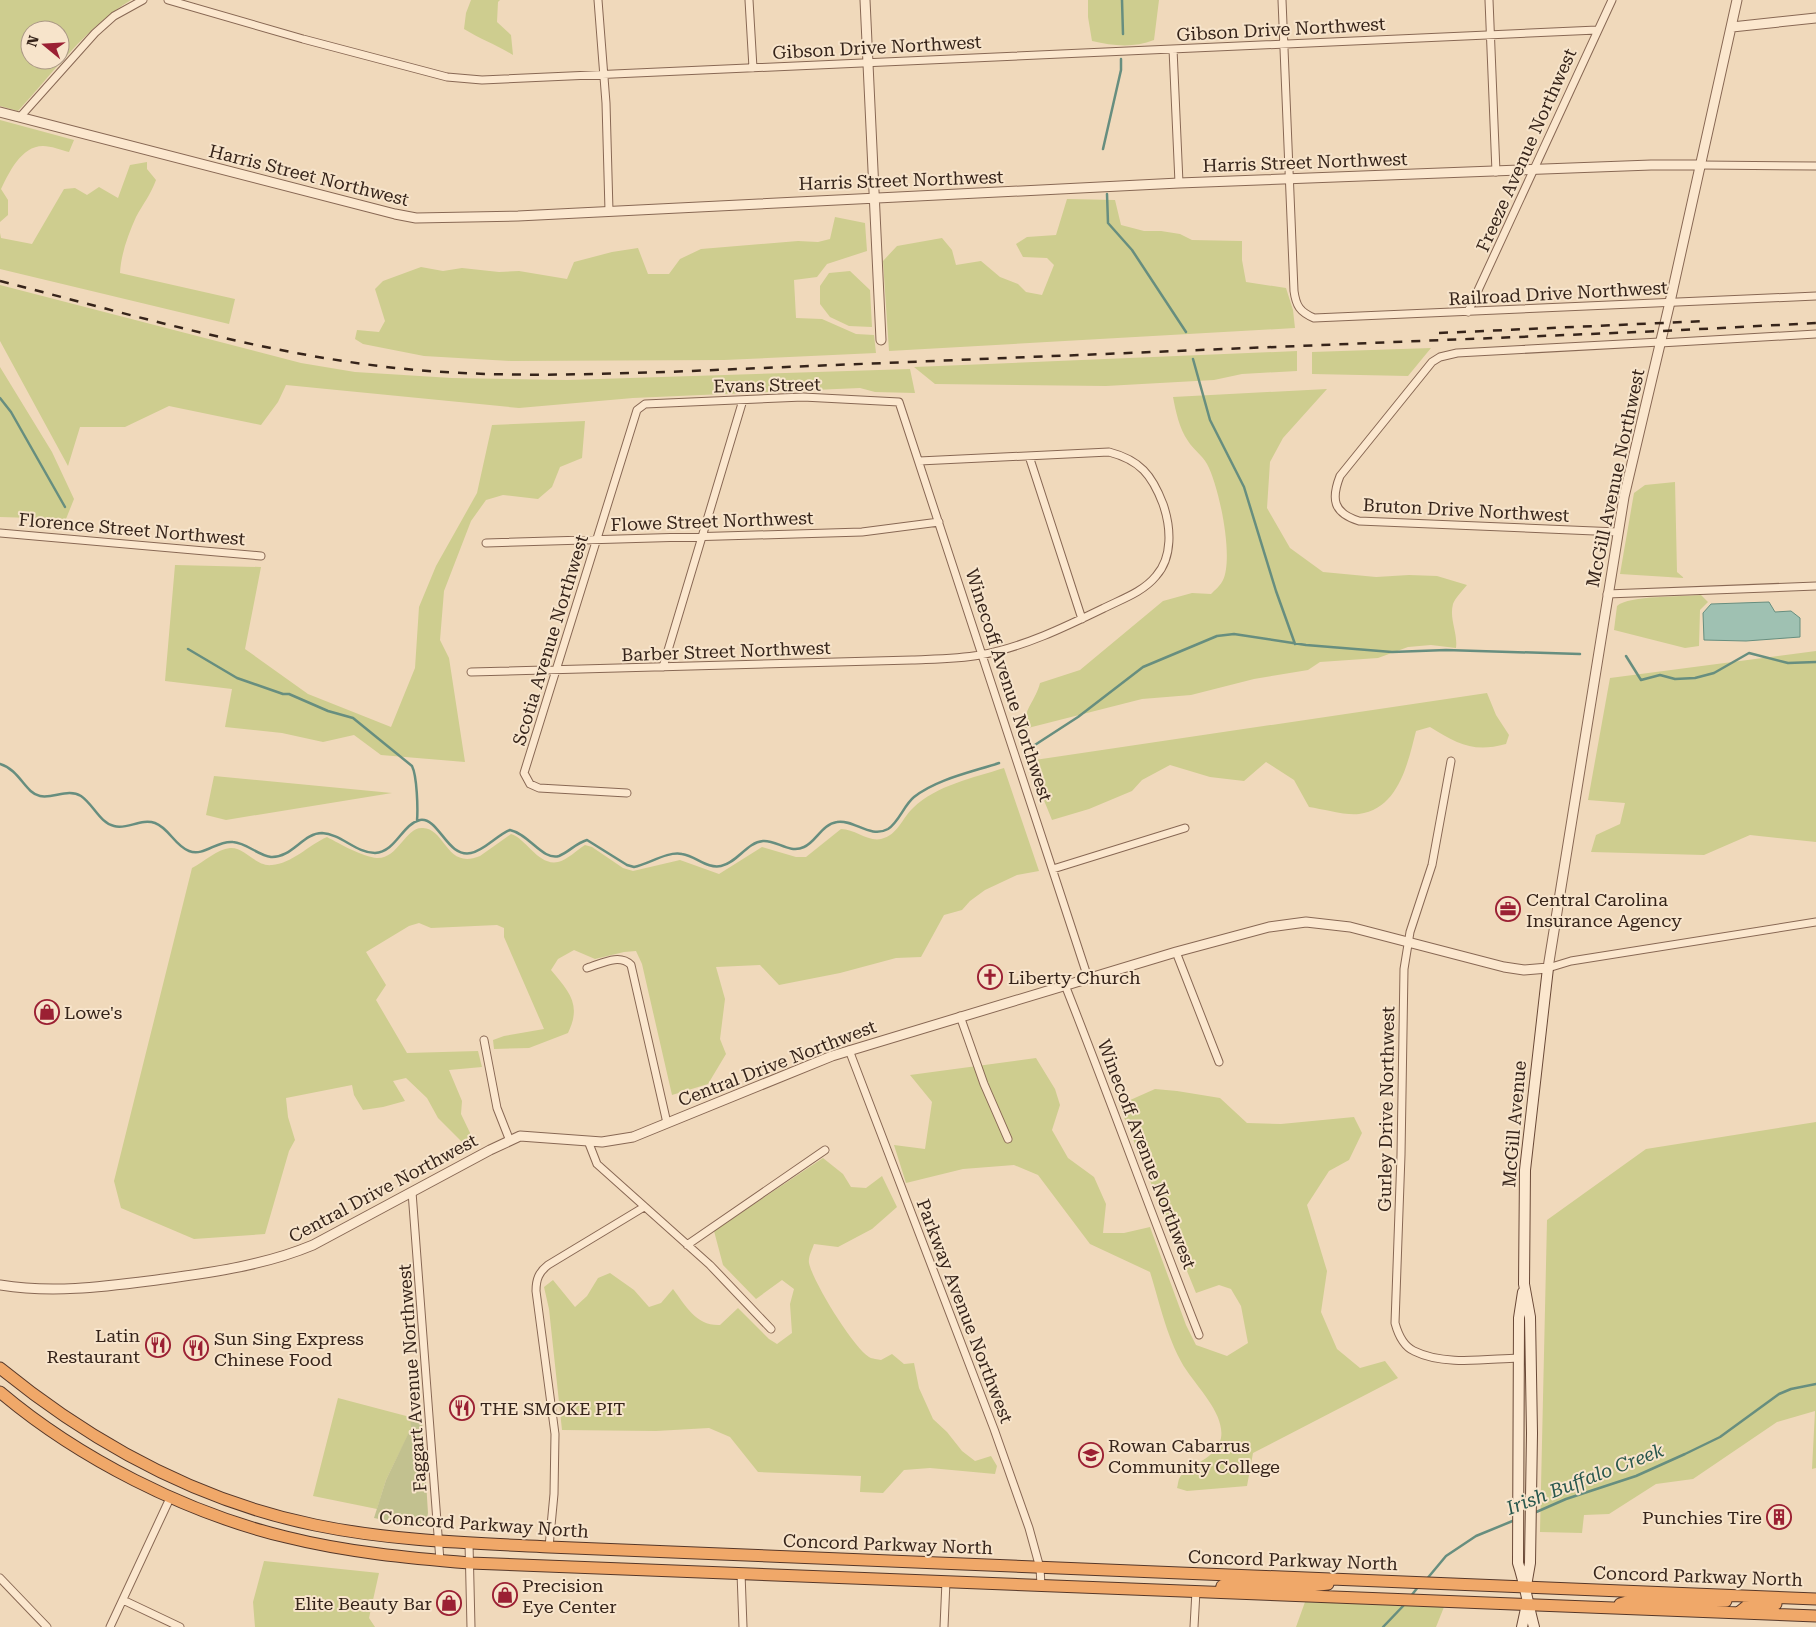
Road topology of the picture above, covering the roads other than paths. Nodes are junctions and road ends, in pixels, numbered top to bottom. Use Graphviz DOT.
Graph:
graph roads {
  1 [pos="143,0"];
  2 [pos="168,0"];
  3 [pos="598,0"];
  4 [pos="749,0"];
  5 [pos="865,0"];
  6 [pos="1282,0"];
  7 [pos="1489,0"];
  8 [pos="1612,0"];
  9 [pos="1737,0"];
  10 [pos="1816,18"];
  11 [pos="1732,28"];
  12 [pos="1597,30"];
  13 [pos="1490,35"];
  14 [pos="1284,44"];
  15 [pos="1173,49"];
  16 [pos="868,62"];
  17 [pos="754,68"];
  18 [pos="604,75"];
  19 [pos="0,112"];
  20 [pos="20,117"];
  21 [pos="1701,166"];
  22 [pos="1816,166"];
  23 [pos="1532,170"];
  24 [pos="1496,172"];
  25 [pos="1291,179"];
  26 [pos="1179,183"];
  27 [pos="875,198"];
  28 [pos="609,211"];
  29 [pos="1816,296"];
  30 [pos="1670,302"];
  31 [pos="1468,312"];
  32 [pos="1816,334"];
  33 [pos="881,340"];
  34 [pos="1660,342"];
  35 [pos="743,400"];
  36 [pos="899,402"];
  37 [pos="637,410"];
  38 [pos="1029,456"];
  39 [pos="919,461"];
  40 [pos="939,522"];
  41 [pos="1618,532"];
  42 [pos="0,533"];
  43 [pos="703,536"];
  44 [pos="596,540"];
  45 [pos="486,543"];
  46 [pos="261,556"];
  47 [pos="1816,586"];
  48 [pos="1607,594"];
  49 [pos="1082,619"];
  50 [pos="982,655"];
  51 [pos="663,667"];
  52 [pos="556,671"];
  53 [pos="471,672"];
  54 [pos="1451,761"];
  55 [pos="627,793"];
  56 [pos="1186,828"];
  57 [pos="1053,869"];
  58 [pos="1816,922"];
  59 [pos="1407,942"];
  60 [pos="1176,952"];
  61 [pos="587,968"];
  62 [pos="1548,968"];
  63 [pos="1088,978"];
  64 [pos="1065,985"];
  65 [pos="960,1016"];
  66 [pos="484,1040"];
  67 [pos="849,1050"];
  68 [pos="1219,1062"];
  69 [pos="667,1123"];
  70 [pos="1008,1138"];
  71 [pos="510,1141"];
  72 [pos="588,1141"];
  73 [pos="825,1150"];
  74 [pos="412,1192"];
  75 [pos="644,1207"];
  76 [pos="687,1245"];
  77 [pos="1524,1284"];
  78 [pos="0,1285"];
  79 [pos="771,1328"];
  80 [pos="1199,1335"];
  81 [pos="1518,1358"];
  82 [pos="0,1368"];
  83 [pos="1518,1377"];
  84 [pos="0,1392"];
  85 [pos="1530,1463"];
  86 [pos="174,1478"];
  87 [pos="166,1494"];
  88 [pos="439,1541"];
  89 [pos="469,1543"];
  90 [pos="548,1547"];
  91 [pos="700,1553"];
  92 [pos="440,1561"];
  93 [pos="470,1563"];
  94 [pos="1040,1568"];
  95 [pos="700,1571"];
  96 [pos="741,1573"];
  97 [pos="0,1578"];
  98 [pos="946,1580"];
  99 [pos="1354,1580"];
  100 [pos="1041,1585"];
  101 [pos="1526,1586"];
  102 [pos="1196,1591"];
  103 [pos="1221,1592"];
  104 [pos="1740,1595"];
  105 [pos="1816,1599"];
  106 [pos="123,1600"];
  107 [pos="1527,1603"];
  108 [pos="1606,1607"];
  109 [pos="1738,1613"];
  110 [pos="1816,1616"];
  111 [pos="47,1627"];
  112 [pos="110,1627"];
  113 [pos="180,1627"];
  114 [pos="471,1627"];
  115 [pos="743,1627"];
  116 [pos="944,1627"];
  117 [pos="1194,1627"];
  118 [pos="1522,1627"];
  119 [pos="1534,1627"];
  1 -- 20 [label="street"];
  2 -- 18 [label="street, Gibson Drive Northwest"];
  3 -- 18 [label="street"];
  4 -- 17 [label="street"];
  5 -- 16 [label="street"];
  6 -- 14 [label="street"];
  7 -- 13 [label="street"];
  8 -- 12 [label="street, Freeze Avenue Northwest"];
  9 -- 11 [label="street, McGill Avenue Northwest"];
  10 -- 11 [label="street"];
  11 -- 21 [label="street, McGill Avenue Northwest"];
  12 -- 13 [label="street, Gibson Drive Northwest"];
  12 -- 23 [label="street, Freeze Avenue Northwest"];
  13 -- 14 [label="street, Gibson Drive Northwest"];
  13 -- 24 [label="street"];
  14 -- 15 [label="street, Gibson Drive Northwest"];
  14 -- 25 [label="street"];
  15 -- 16 [label="street, Gibson Drive Northwest"];
  15 -- 26 [label="street"];
  16 -- 17 [label="street, Gibson Drive Northwest"];
  16 -- 27 [label="street"];
  17 -- 18 [label="street, Gibson Drive Northwest"];
  18 -- 28 [label="street"];
  19 -- 20 [label="street, Harris Street Northwest"];
  20 -- 28 [label="street, Harris Street Northwest"];
  21 -- 22 [label="street, Harris Street Northwest"];
  21 -- 23 [label="street, Harris Street Northwest"];
  21 -- 30 [label="street, McGill Avenue Northwest"];
  23 -- 24 [label="street, Harris Street Northwest"];
  23 -- 31 [label="street, Freeze Avenue Northwest"];
  24 -- 25 [label="street, Harris Street Northwest"];
  25 -- 26 [label="street, Harris Street Northwest"];
  25 -- 31 [label="street, Railroad Drive Northwest"];
  26 -- 27 [label="street, Harris Street Northwest"];
  27 -- 28 [label="street, Harris Street Northwest"];
  27 -- 33 [label="street"];
  29 -- 30 [label="street, Railroad Drive Northwest"];
  30 -- 31 [label="street, Railroad Drive Northwest"];
  30 -- 34 [label="street, McGill Avenue Northwest"];
  32 -- 34 [label="street, Bruton Drive Northwest"];
  34 -- 41 [label="street, McGill Avenue Northwest"];
  34 -- 41 [label="street, Bruton Drive Northwest"];
  35 -- 36 [label="street, Evans Street"];
  35 -- 37 [label="street, Evans Street"];
  35 -- 43 [label="street"];
  36 -- 39 [label="street, Winecoff Avenue Northwest"];
  37 -- 44 [label="street, Scotia Avenue Northwest"];
  38 -- 39 [label="street, Barber Street Northwest"];
  38 -- 49 [label="street"];
  38 -- 49 [label="street, Barber Street Northwest"];
  39 -- 40 [label="street, Winecoff Avenue Northwest"];
  40 -- 43 [label="street, Flowe Street Northwest"];
  40 -- 50 [label="street, Winecoff Avenue Northwest"];
  41 -- 48 [label="street, McGill Avenue Northwest"];
  42 -- 46 [label="street, Florence Street Northwest"];
  43 -- 44 [label="street, Flowe Street Northwest"];
  43 -- 51 [label="street"];
  44 -- 45 [label="street, Flowe Street Northwest"];
  44 -- 52 [label="street, Scotia Avenue Northwest"];
  47 -- 48 [label="street"];
  48 -- 62 [label="street, McGill Avenue Northwest"];
  49 -- 50 [label="street, Barber Street Northwest"];
  50 -- 51 [label="street, Barber Street Northwest"];
  50 -- 57 [label="street, Winecoff Avenue Northwest"];
  51 -- 52 [label="street, Barber Street Northwest"];
  52 -- 53 [label="street, Barber Street Northwest"];
  52 -- 55 [label="street, Scotia Avenue Northwest"];
  54 -- 59 [label="street, Gurley Drive Northwest"];
  56 -- 57 [label="street"];
  57 -- 63 [label="street, Winecoff Avenue Northwest"];
  58 -- 62 [label="street, Central Drive Northwest"];
  59 -- 60 [label="street, Central Drive Northwest"];
  59 -- 62 [label="street, Central Drive Northwest"];
  59 -- 81 [label="street, Gurley Drive Northwest"];
  60 -- 63 [label="street, Central Drive Northwest"];
  60 -- 68 [label="street"];
  61 -- 69 [label="street"];
  62 -- 77 [label="main road, McGill Avenue"];
  63 -- 64 [label="street, Central Drive Northwest"];
  64 -- 65 [label="street, Central Drive Northwest"];
  64 -- 80 [label="street, Winecoff Avenue Northwest"];
  65 -- 67 [label="street, Central Drive Northwest"];
  65 -- 70 [label="street"];
  66 -- 71 [label="street"];
  67 -- 69 [label="street, Central Drive Northwest"];
  67 -- 94 [label="street, Parkway Avenue Northwest"];
  69 -- 72 [label="street, Central Drive Northwest"];
  71 -- 72 [label="street, Central Drive Northwest"];
  71 -- 74 [label="street, Central Drive Northwest"];
  72 -- 75 [label="street"];
  73 -- 76 [label="street"];
  74 -- 78 [label="street, Central Drive Northwest"];
  74 -- 88 [label="street, Faggart Avenue Northwest"];
  75 -- 76 [label="street"];
  75 -- 90 [label="street"];
  76 -- 79 [label="street"];
  77 -- 81 [label="main road"];
  77 -- 85 [label="main road"];
  81 -- 83 [label="main road"];
  82 -- 86 [label="highway, Concord Parkway North"];
  83 -- 85 [label="main road"];
  83 -- 101 [label="main road"];
  84 -- 87 [label="highway, Concord Parkway North"];
  85 -- 101 [label="main road"];
  86 -- 87 [label="highway"];
  86 -- 88 [label="highway, Concord Parkway North"];
  87 -- 92 [label="highway, Concord Parkway North"];
  87 -- 106 [label="street"];
  88 -- 89 [label="highway, Concord Parkway North"];
  88 -- 92 [label="street, Faggart Avenue Northwest"];
  89 -- 90 [label="highway, Concord Parkway North"];
  89 -- 93 [label="street"];
  90 -- 91 [label="highway, Concord Parkway North"];
  91 -- 94 [label="highway, Concord Parkway North"];
  91 -- 95 [label="highway"];
  92 -- 93 [label="highway, Concord Parkway North"];
  93 -- 95 [label="highway, Concord Parkway North"];
  93 -- 114 [label="street"];
  94 -- 99 [label="highway, Concord Parkway North"];
  94 -- 100 [label="street, Parkway Avenue Northwest"];
  95 -- 96 [label="highway, Concord Parkway North"];
  96 -- 98 [label="highway, Concord Parkway North"];
  96 -- 115 [label="street"];
  97 -- 111 [label="street"];
  98 -- 100 [label="highway, Concord Parkway North"];
  98 -- 116 [label="street"];
  99 -- 101 [label="highway, Concord Parkway North"];
  99 -- 103 [label="highway"];
  100 -- 102 [label="highway, Concord Parkway North"];
  101 -- 104 [label="highway, Concord Parkway North"];
  101 -- 107 [label="main road"];
  102 -- 103 [label="highway, Concord Parkway North"];
  102 -- 117 [label="street"];
  103 -- 107 [label="highway, Concord Parkway North"];
  104 -- 105 [label="highway, Concord Parkway North"];
  104 -- 108 [label="highway"];
  105 -- 109 [label="highway"];
  106 -- 112 [label="street"];
  106 -- 113 [label="street"];
  107 -- 108 [label="highway, Concord Parkway North"];
  107 -- 118 [label="main road"];
  107 -- 119 [label="main road"];
  108 -- 109 [label="highway, Concord Parkway North"];
  109 -- 110 [label="highway, Concord Parkway North"];
}
